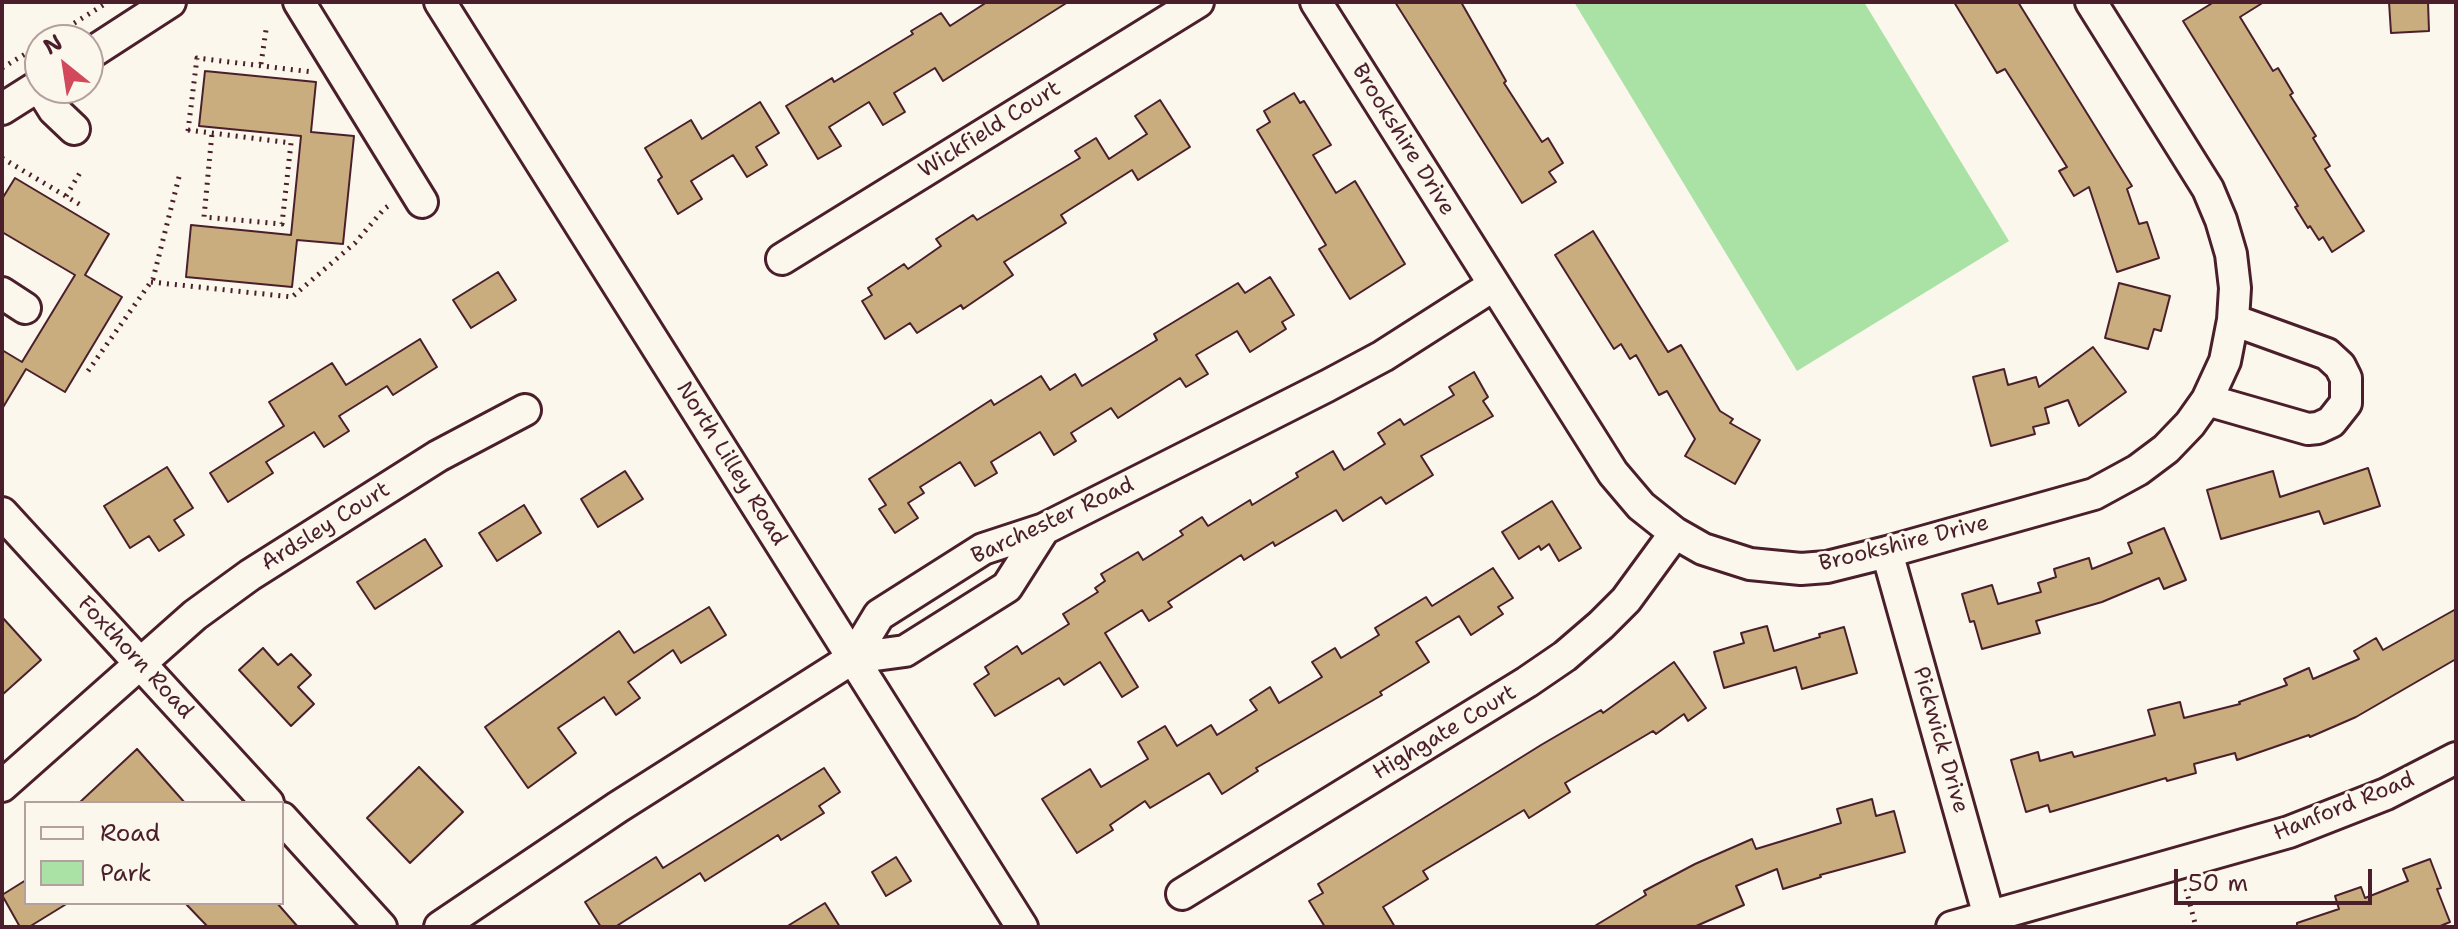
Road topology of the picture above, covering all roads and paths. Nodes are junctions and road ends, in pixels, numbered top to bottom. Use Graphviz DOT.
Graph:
graph roads {
  1 [pos="108,2"];
  2 [pos="170,2"];
  3 [pos="299,2"];
  4 [pos="440,2"];
  5 [pos="1198,2"];
  6 [pos="1316,2"];
  7 [pos="2091,2"];
  8 [pos="73,24"];
  9 [pos="266,30"];
  10 [pos="104,45"];
  11 [pos="24,55"];
  12 [pos="261,64"];
  13 [pos="2,68"];
  14 [pos="324,74"];
  15 [pos="24,95"];
  16 [pos="50,104"];
  17 [pos="2,109"];
  18 [pos="74,129"];
  19 [pos="212,133"];
  20 [pos="2,158"];
  21 [pos="81,171"];
  22 [pos="180,173"];
  23 [pos="66,196"];
  24 [pos="422,202"];
  25 [pos="84,207"];
  26 [pos="384,209"];
  27 [pos="782,259"];
  28 [pos="151,282"];
  29 [pos="1494,285"];
  30 [pos="2233,320"];
  31 [pos="88,371"];
  32 [pos="2207,400"];
  33 [pos="525,410"];
  34 [pos="2,513"];
  35 [pos="1044,529"];
  36 [pos="1675,533"];
  37 [pos="1887,552"];
  38 [pos="853,658"];
  39 [pos="140,662"];
  40 [pos="2456,758"];
  41 [pos="2,786"];
  42 [pos="266,801"];
  43 [pos="284,820"];
  44 [pos="2184,881"];
  45 [pos="1182,894"];
  46 [pos="1991,922"];
  47 [pos="381,927"];
  48 [pos="440,927"];
  49 [pos="1022,927"];
  50 [pos="1952,927"];
  51 [pos="2196,927"];
  1 -- 8 [label="path"];
  2 -- 10 [label="street"];
  3 -- 24 [label="street"];
  4 -- 38 [label="street, North Lilley Road"];
  5 -- 27 [label="street, Wickfield Court"];
  6 -- 29 [label="street, Brookshire Drive"];
  7 -- 30 [label="street, Brookshire Drive"];
  9 -- 12 [label="path"];
  11 -- 13 [label="path"];
  12 -- 14 [label="path"];
  12 -- 19 [label="path"];
  15 -- 17 [label="street"];
  16 -- 18 [label="street"];
  19 -- 19 [label="path"];
  20 -- 23 [label="path"];
  21 -- 23 [label="path"];
  22 -- 28 [label="path"];
  23 -- 25 [label="path"];
  26 -- 28 [label="path"];
  28 -- 31 [label="path"];
  29 -- 35 [label="street, Barchester Road"];
  29 -- 36 [label="street, Brookshire Drive"];
  30 -- 32 [label="street, Brookshire Drive"];
  30 -- 32 [label="street"];
  32 -- 37 [label="street, Brookshire Drive"];
  33 -- 39 [label="street, Ardsley Court"];
  34 -- 39 [label="street, Foxthorn Road"];
  35 -- 38 [label="street, Barchester Road"];
  35 -- 38 [label="street"];
  36 -- 37 [label="street, Brookshire Drive"];
  36 -- 45 [label="street, Highgate Court"];
  37 -- 46 [label="street, Pickwick Drive"];
  38 -- 48 [label="street, Barchester Road"];
  38 -- 49 [label="street, North Lilley Road"];
  39 -- 41 [label="street, Ardsley Court"];
  39 -- 42 [label="street, Foxthorn Road"];
  40 -- 46 [label="street, Hanford Road"];
  43 -- 47 [label="street"];
  44 -- 51 [label="path"];
  46 -- 50 [label="street, Hanford Road"];
}
